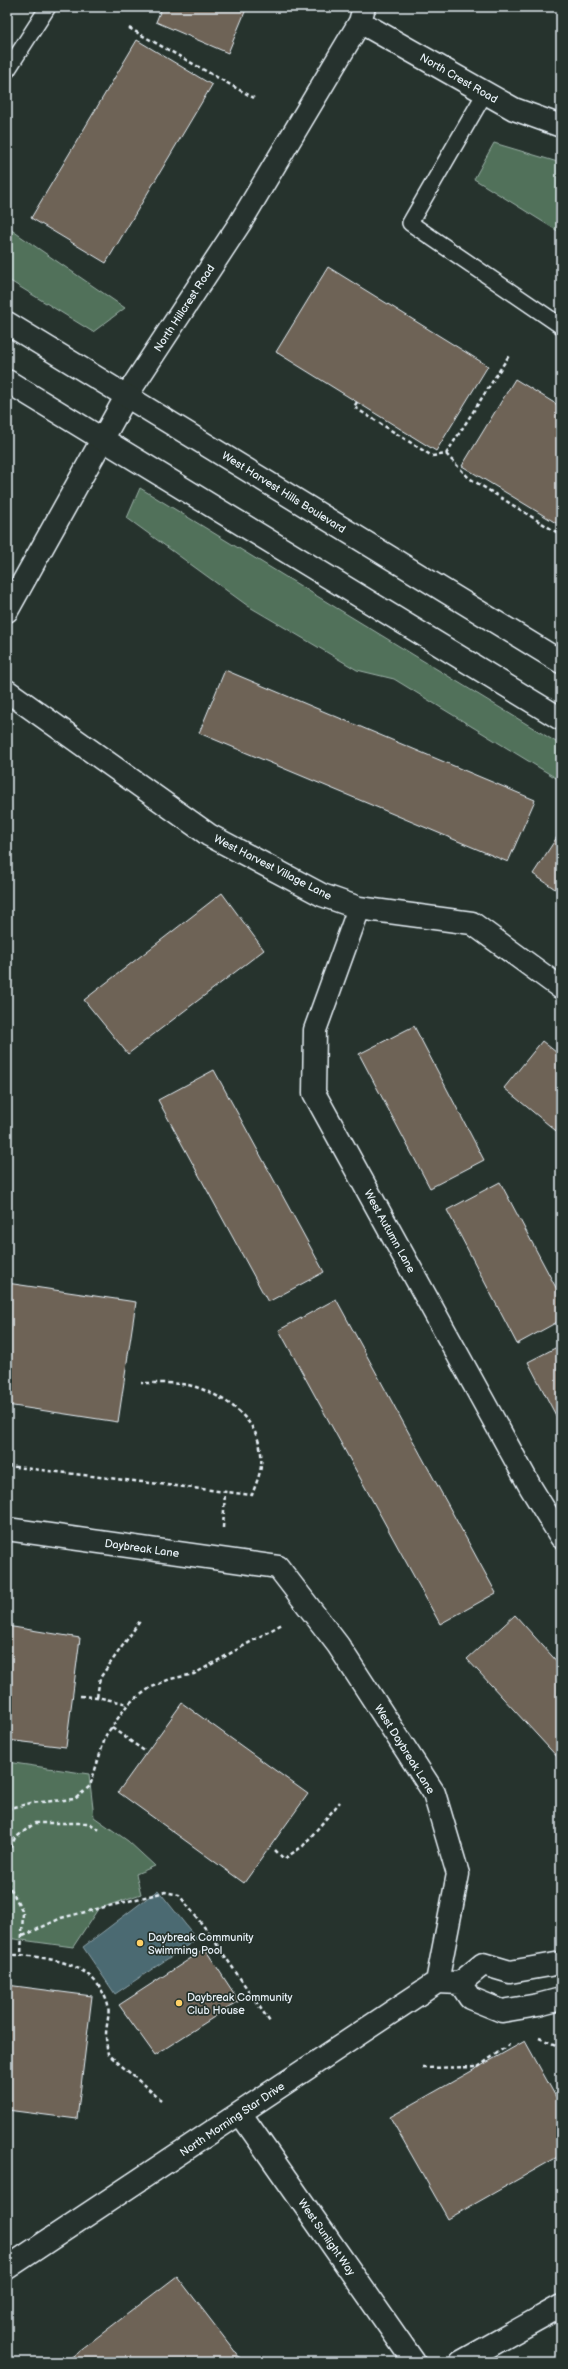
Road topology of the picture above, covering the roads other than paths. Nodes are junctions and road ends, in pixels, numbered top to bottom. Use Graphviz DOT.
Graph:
graph roads {
  1 [pos="48,7"];
  2 [pos="362,14"];
  3 [pos="7,71"];
  4 [pos="485,92"];
  5 [pos="561,126"];
  6 [pos="7,323"];
  7 [pos="561,326"];
  8 [pos="7,381"];
  9 [pos="128,395"];
  10 [pos="102,439"];
  11 [pos="7,611"];
  12 [pos="561,662"];
  13 [pos="7,691"];
  14 [pos="561,719"];
  15 [pos="359,908"];
  16 [pos="561,988"];
  17 [pos="7,1530"];
  18 [pos="561,1537"];
  19 [pos="278,1567"];
  20 [pos="561,1963"];
  21 [pos="437,1982"];
  22 [pos="460,1983"];
  23 [pos="561,1999"];
  24 [pos="240,2113"];
  25 [pos="7,2268"];
  26 [pos="561,2306"];
  27 [pos="414,2362"];
  28 [pos="461,2362"];
  1 -- 3 [label="lane"];
  2 -- 4 [label="street, North Crest Road"];
  2 -- 9 [label="street, North Hillcrest Road"];
  4 -- 5 [label="street, North Crest Road"];
  4 -- 7 [label="lane"];
  6 -- 9 [label="street, West Harvest Hills Boulevard"];
  8 -- 10 [label="street"];
  9 -- 10 [label="street, North Hillcrest Road"];
  9 -- 12 [label="street, West Harvest Hills Boulevard"];
  10 -- 11 [label="street, North Hillcrest Road"];
  10 -- 14 [label="street"];
  13 -- 15 [label="street, West Harvest Village Lane"];
  15 -- 16 [label="street, West Harvest Village Lane"];
  15 -- 18 [label="street, West Autumn Lane"];
  17 -- 19 [label="street, Daybreak Lane"];
  19 -- 21 [label="street, West Daybreak Lane"];
  20 -- 22 [label="street"];
  21 -- 22 [label="street"];
  21 -- 24 [label="street, North Morning Star Drive"];
  22 -- 23 [label="street"];
  24 -- 25 [label="street, North Morning Star Drive"];
  24 -- 27 [label="street, West Sunlight Way"];
  26 -- 28 [label="street"];
}
